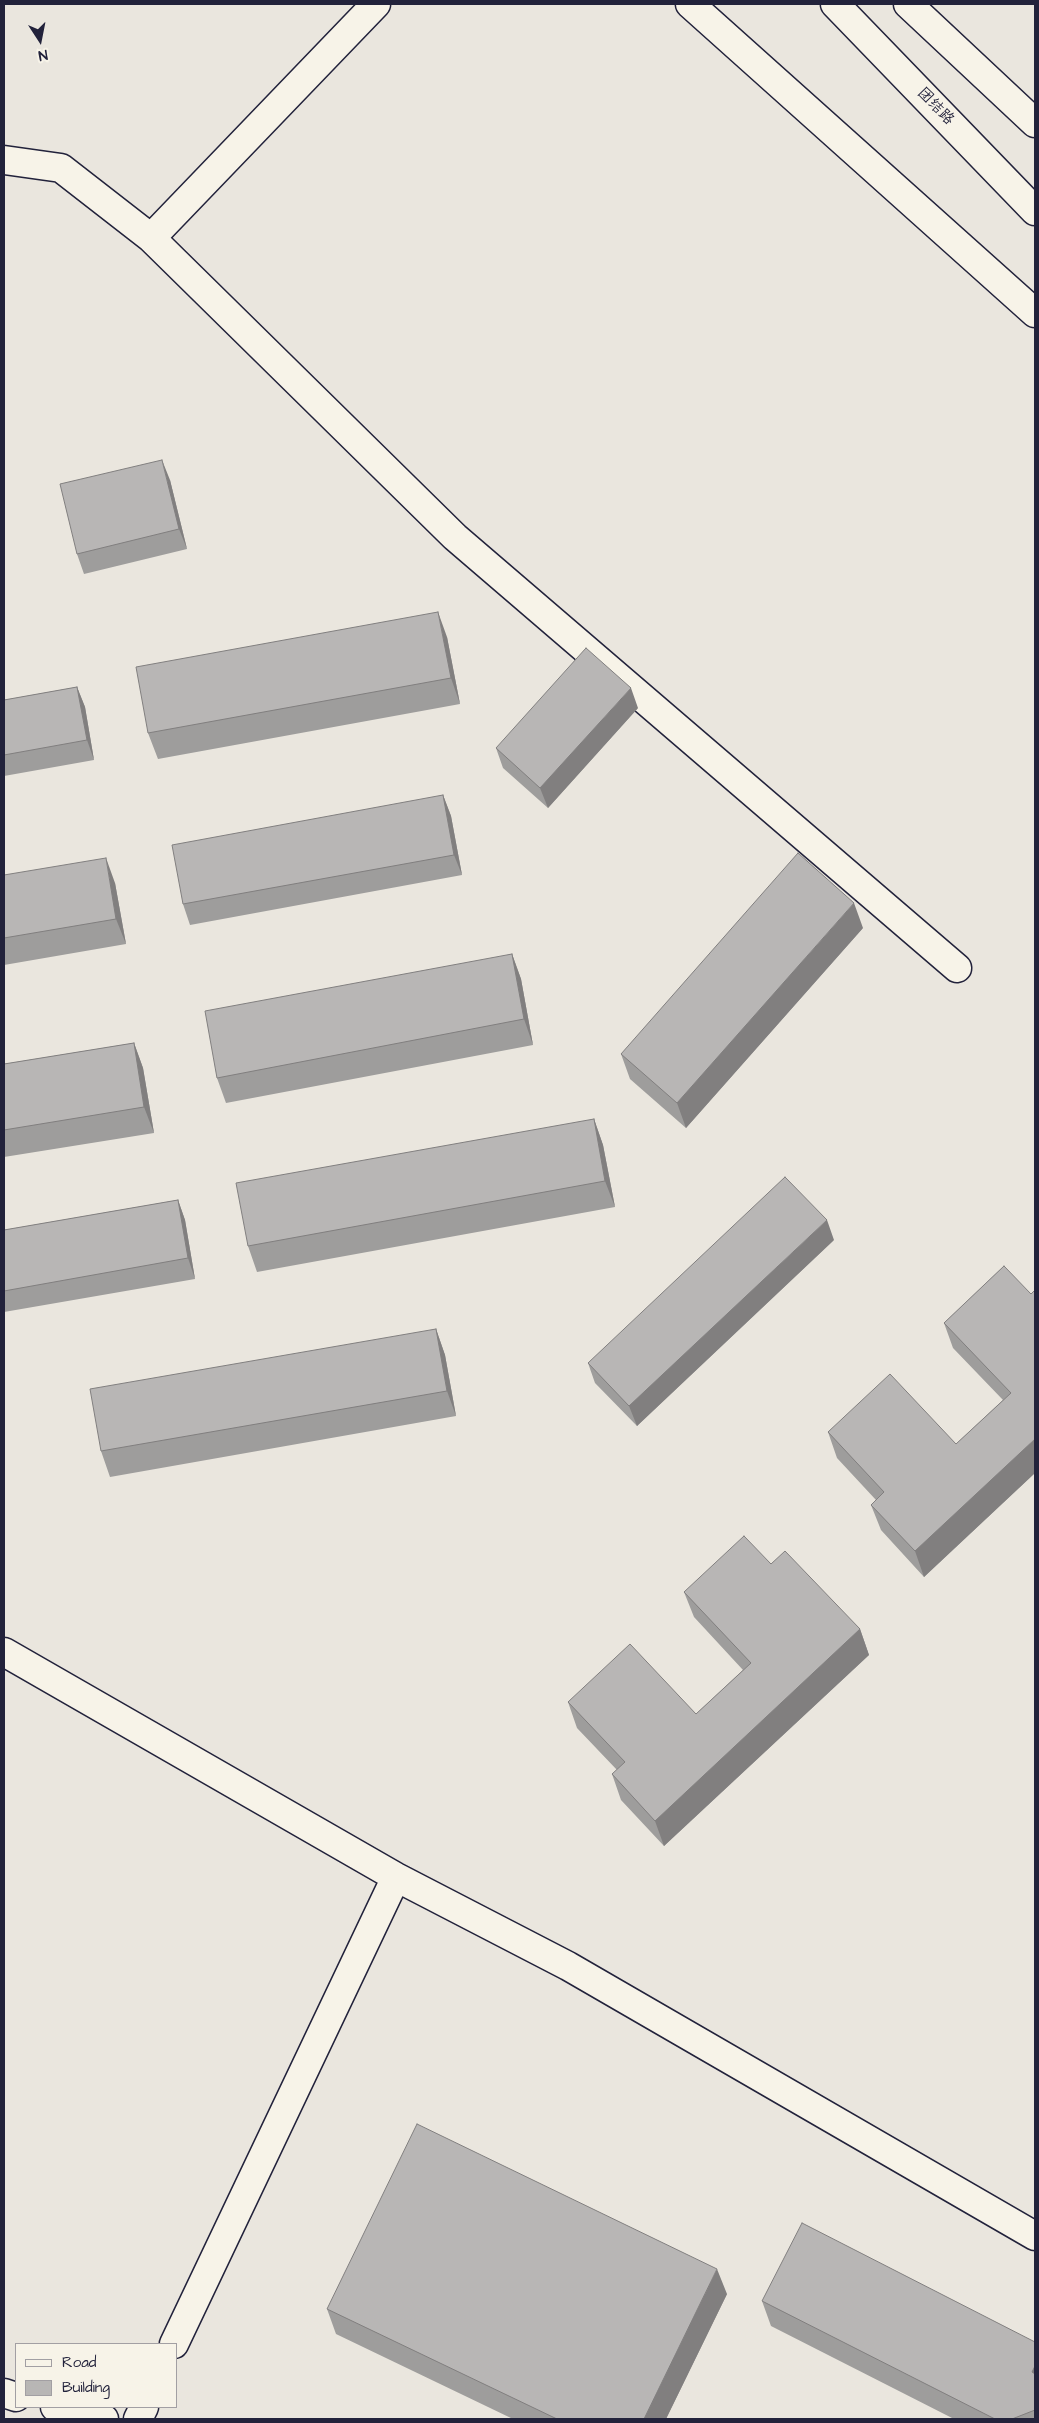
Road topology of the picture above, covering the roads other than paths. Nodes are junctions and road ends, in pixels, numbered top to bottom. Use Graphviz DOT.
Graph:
graph roads {
  1 [pos="376,4"];
  2 [pos="690,4"];
  3 [pos="835,4"];
  4 [pos="908,4"];
  5 [pos="1035,123"];
  6 [pos="4,160"];
  7 [pos="1035,211"];
  8 [pos="151,238"];
  9 [pos="1035,313"];
  10 [pos="957,968"];
  11 [pos="4,1652"];
  12 [pos="396,1877"];
  13 [pos="1035,2236"];
  14 [pos="174,2343"];
  15 [pos="60,2408"];
  16 [pos="104,2419"];
  1 -- 8 [label="street"];
  2 -- 9 [label="street"];
  3 -- 7 [label="street, 团结路"];
  4 -- 5 [label="street"];
  6 -- 8 [label="street"];
  8 -- 10 [label="street"];
  11 -- 12 [label="street"];
  12 -- 13 [label="street"];
  12 -- 14 [label="street"];
  15 -- 16 [label="street"];
}
